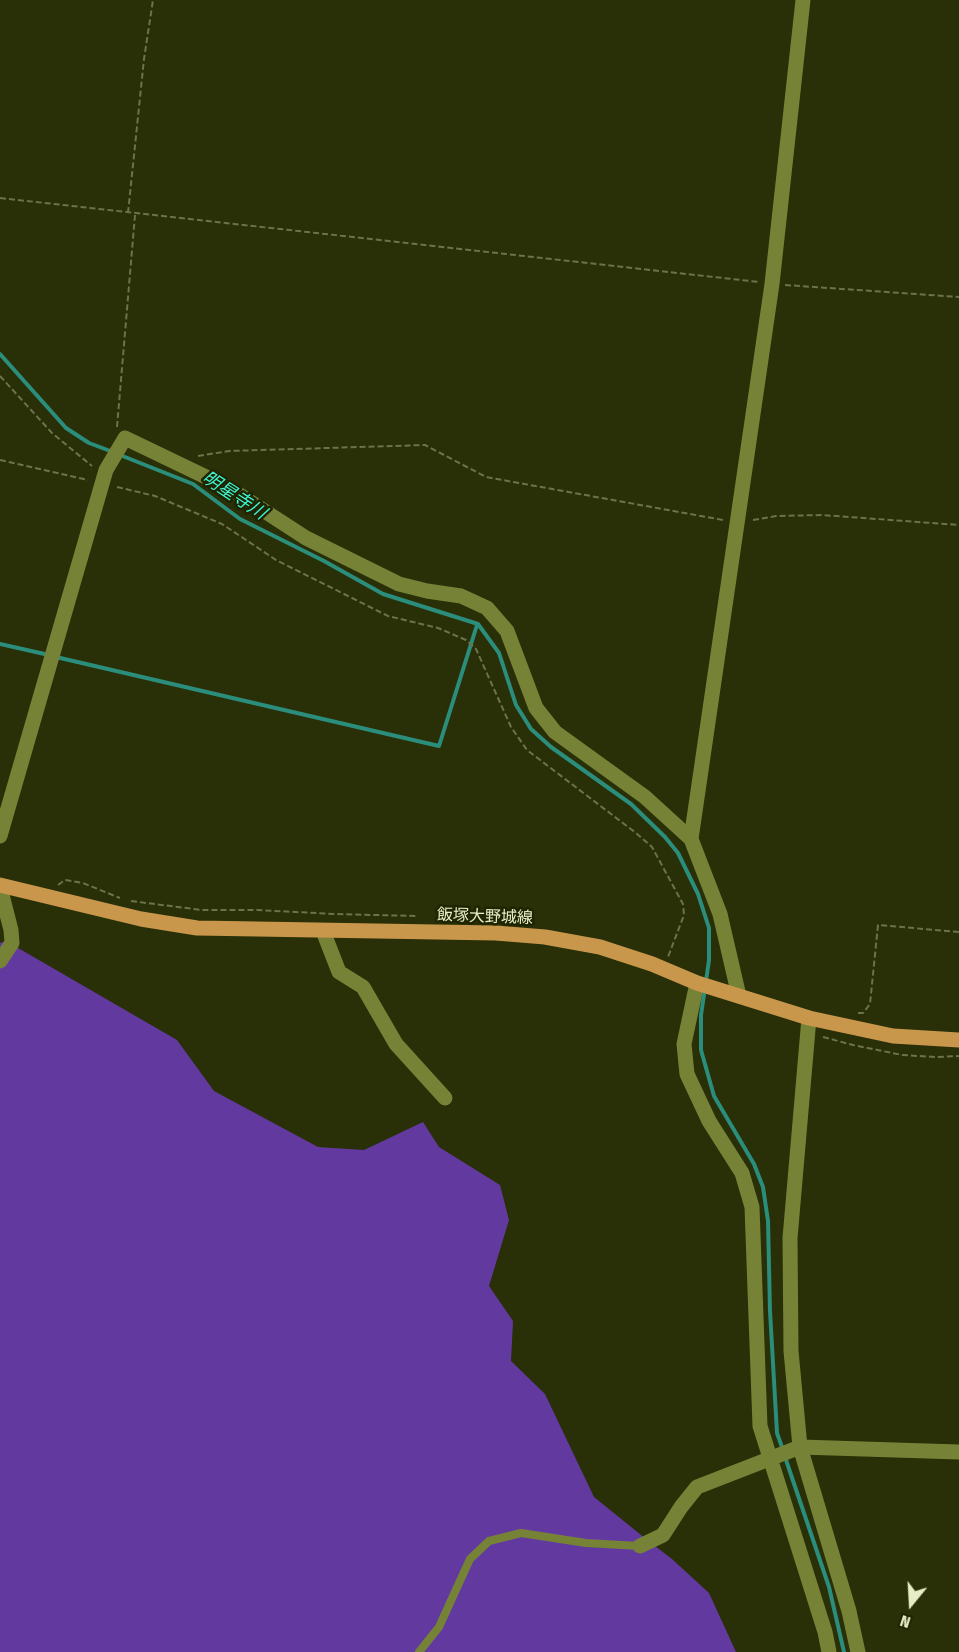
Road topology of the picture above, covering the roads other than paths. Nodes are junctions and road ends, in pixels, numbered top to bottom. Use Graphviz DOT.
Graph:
graph roads {
  1 [pos="803,0"];
  2 [pos="0,836"];
  3 [pos="691,839"];
  4 [pos="0,886"];
  5 [pos="323,931"];
  6 [pos="0,961"];
  7 [pos="697,983"];
  8 [pos="739,996"];
  9 [pos="809,1018"];
  10 [pos="959,1040"];
  11 [pos="445,1098"];
  12 [pos="800,1447"];
  13 [pos="959,1452"];
  14 [pos="769,1458"];
  15 [pos="640,1546"];
  16 [pos="419,1652"];
  17 [pos="830,1652"];
  18 [pos="858,1652"];
  1 -- 3 [label="street"];
  2 -- 3 [label="street"];
  3 -- 8 [label="street"];
  4 -- 5 [label="main road, 飯塚大野城線"];
  4 -- 6 [label="street"];
  5 -- 7 [label="main road, 飯塚大野城線"];
  5 -- 11 [label="street"];
  7 -- 8 [label="main road, 飯塚大野城線"];
  7 -- 14 [label="street"];
  8 -- 9 [label="main road, 飯塚大野城線"];
  9 -- 10 [label="main road, 飯塚大野城線"];
  9 -- 12 [label="street"];
  12 -- 13 [label="street"];
  12 -- 14 [label="street"];
  12 -- 18 [label="street"];
  14 -- 15 [label="street"];
  14 -- 17 [label="street"];
  15 -- 16 [label="lane"];
}
